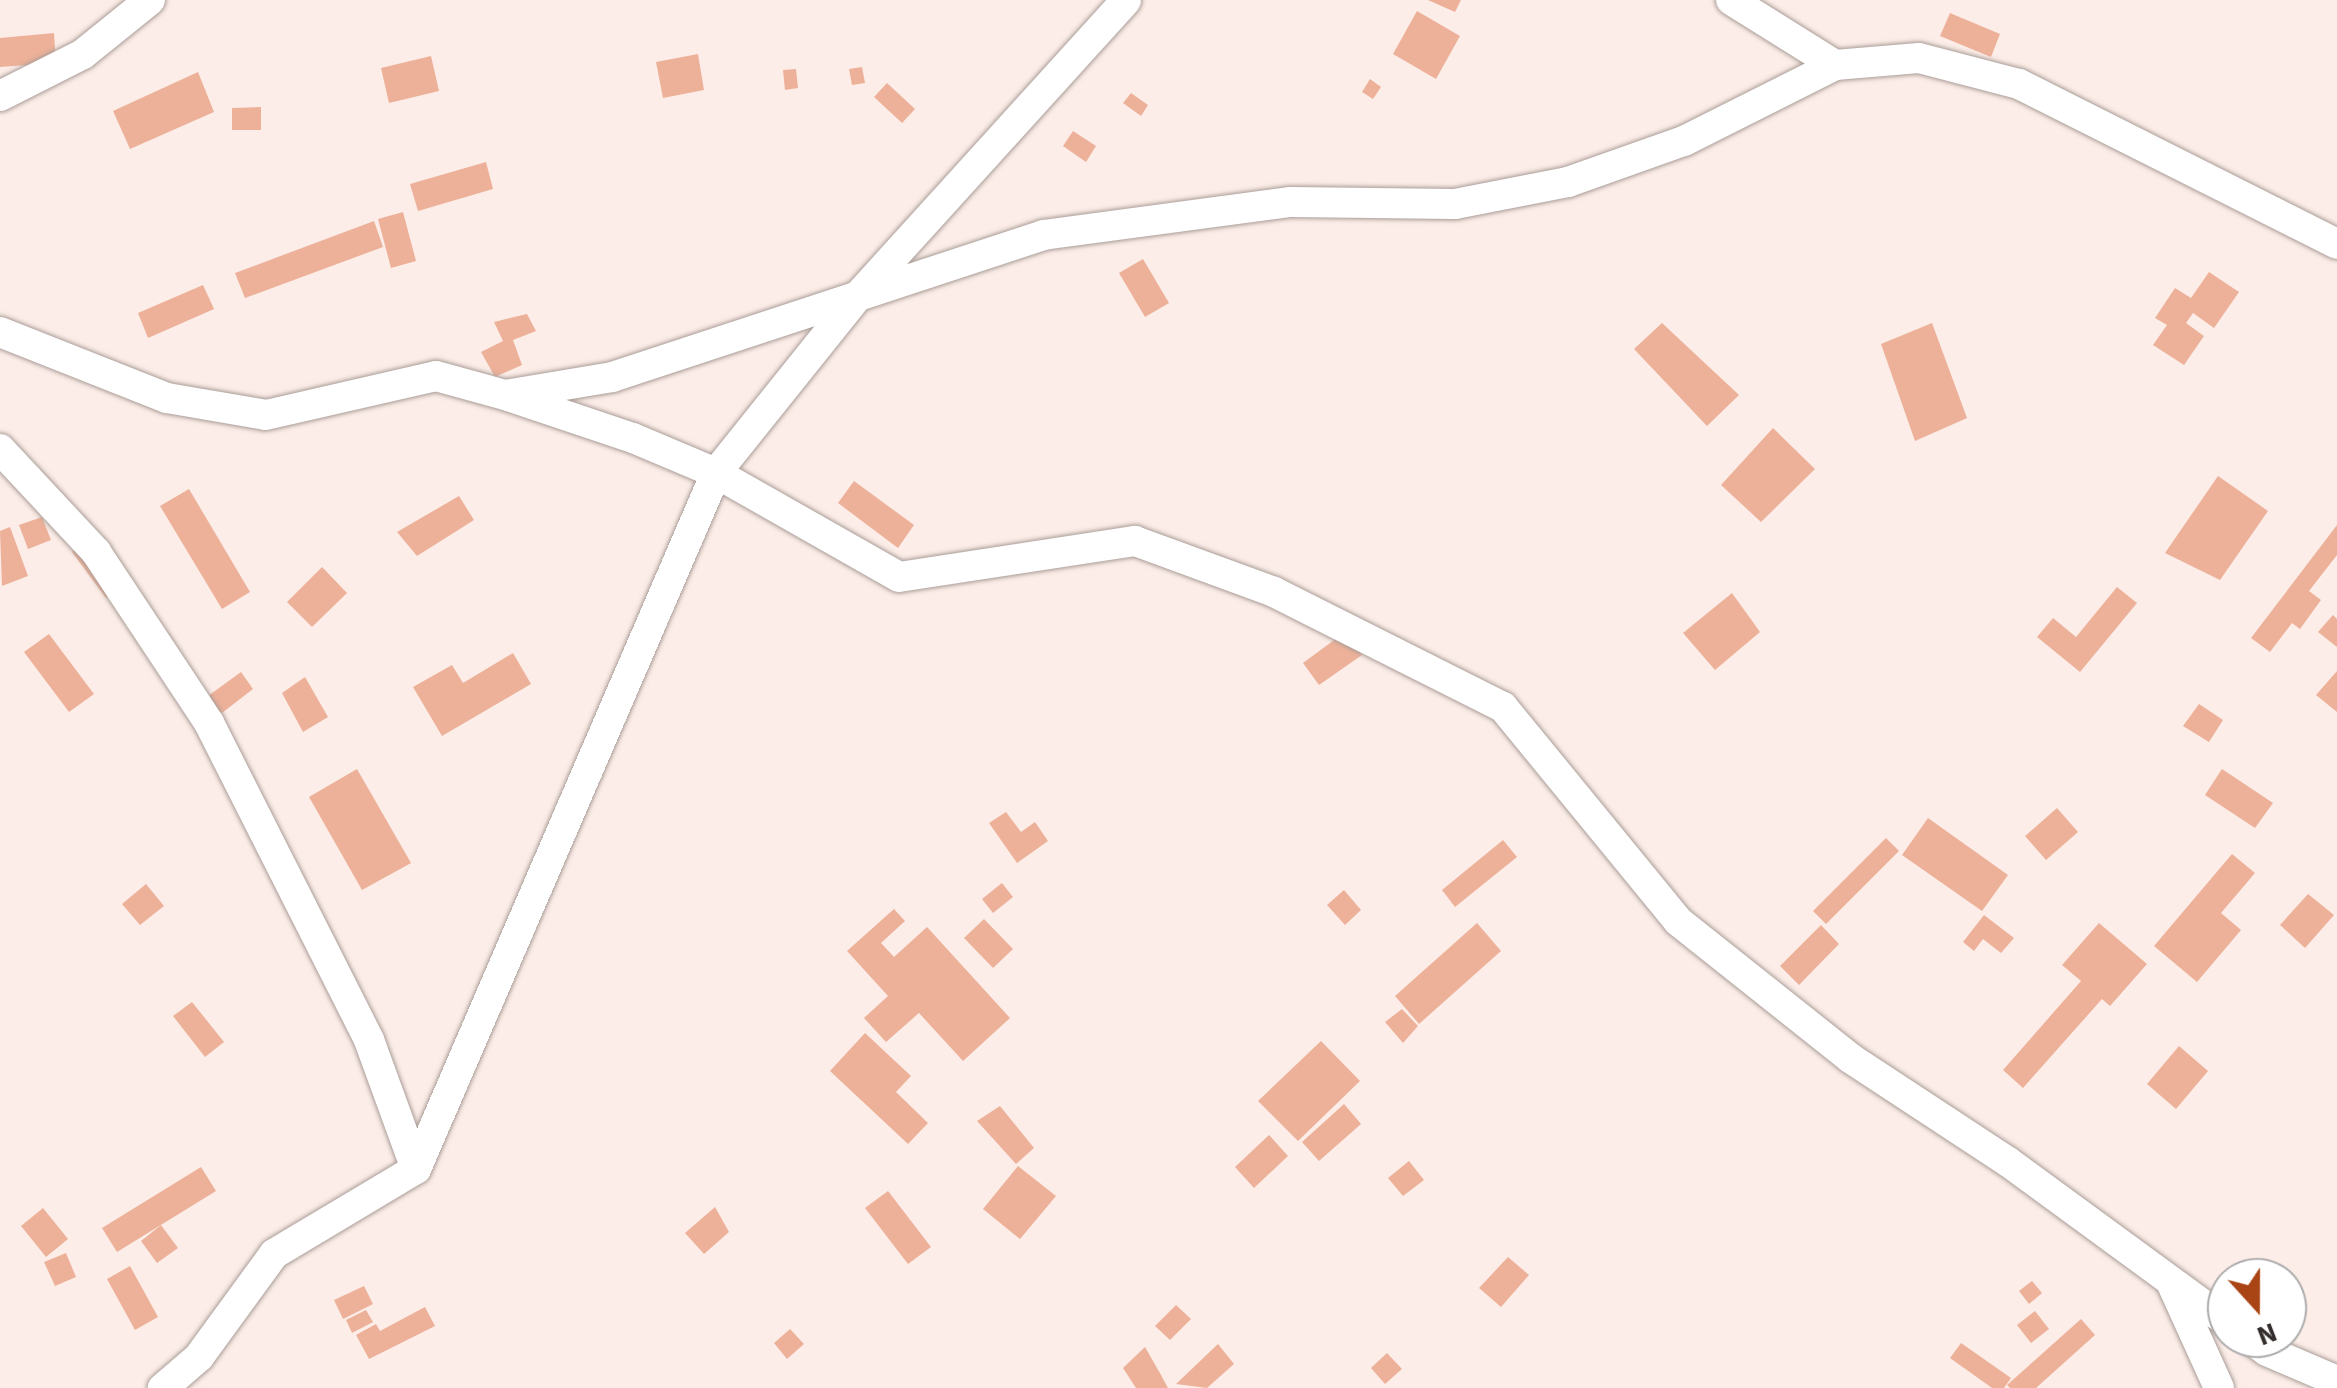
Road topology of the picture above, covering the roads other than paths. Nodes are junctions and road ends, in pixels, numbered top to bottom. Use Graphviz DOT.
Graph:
graph roads {
  1 [pos="150,0"];
  2 [pos="1126,0"];
  3 [pos="1732,0"];
  4 [pos="1835,66"];
  5 [pos="0,96"];
  6 [pos="2337,244"];
  7 [pos="858,296"];
  8 [pos="0,332"];
  9 [pos="504,395"];
  10 [pos="0,448"];
  11 [pos="716,474"];
  12 [pos="416,1169"];
  13 [pos="2170,1280"];
  14 [pos="2207,1307"];
  15 [pos="2282,1358"];
  16 [pos="2337,1381"];
  17 [pos="163,1388"];
  18 [pos="2219,1388"];
  1 -- 5 [label="street"];
  2 -- 7 [label="street"];
  3 -- 4 [label="street"];
  4 -- 6 [label="street"];
  4 -- 7 [label="street"];
  7 -- 9 [label="street"];
  7 -- 11 [label="street"];
  8 -- 9 [label="street"];
  9 -- 11 [label="street"];
  10 -- 12 [label="street"];
  11 -- 12 [label="street"];
  11 -- 13 [label="street"];
  12 -- 17 [label="street"];
  13 -- 14 [label="street"];
  13 -- 18 [label="street"];
  15 -- 16 [label="street"];
}
